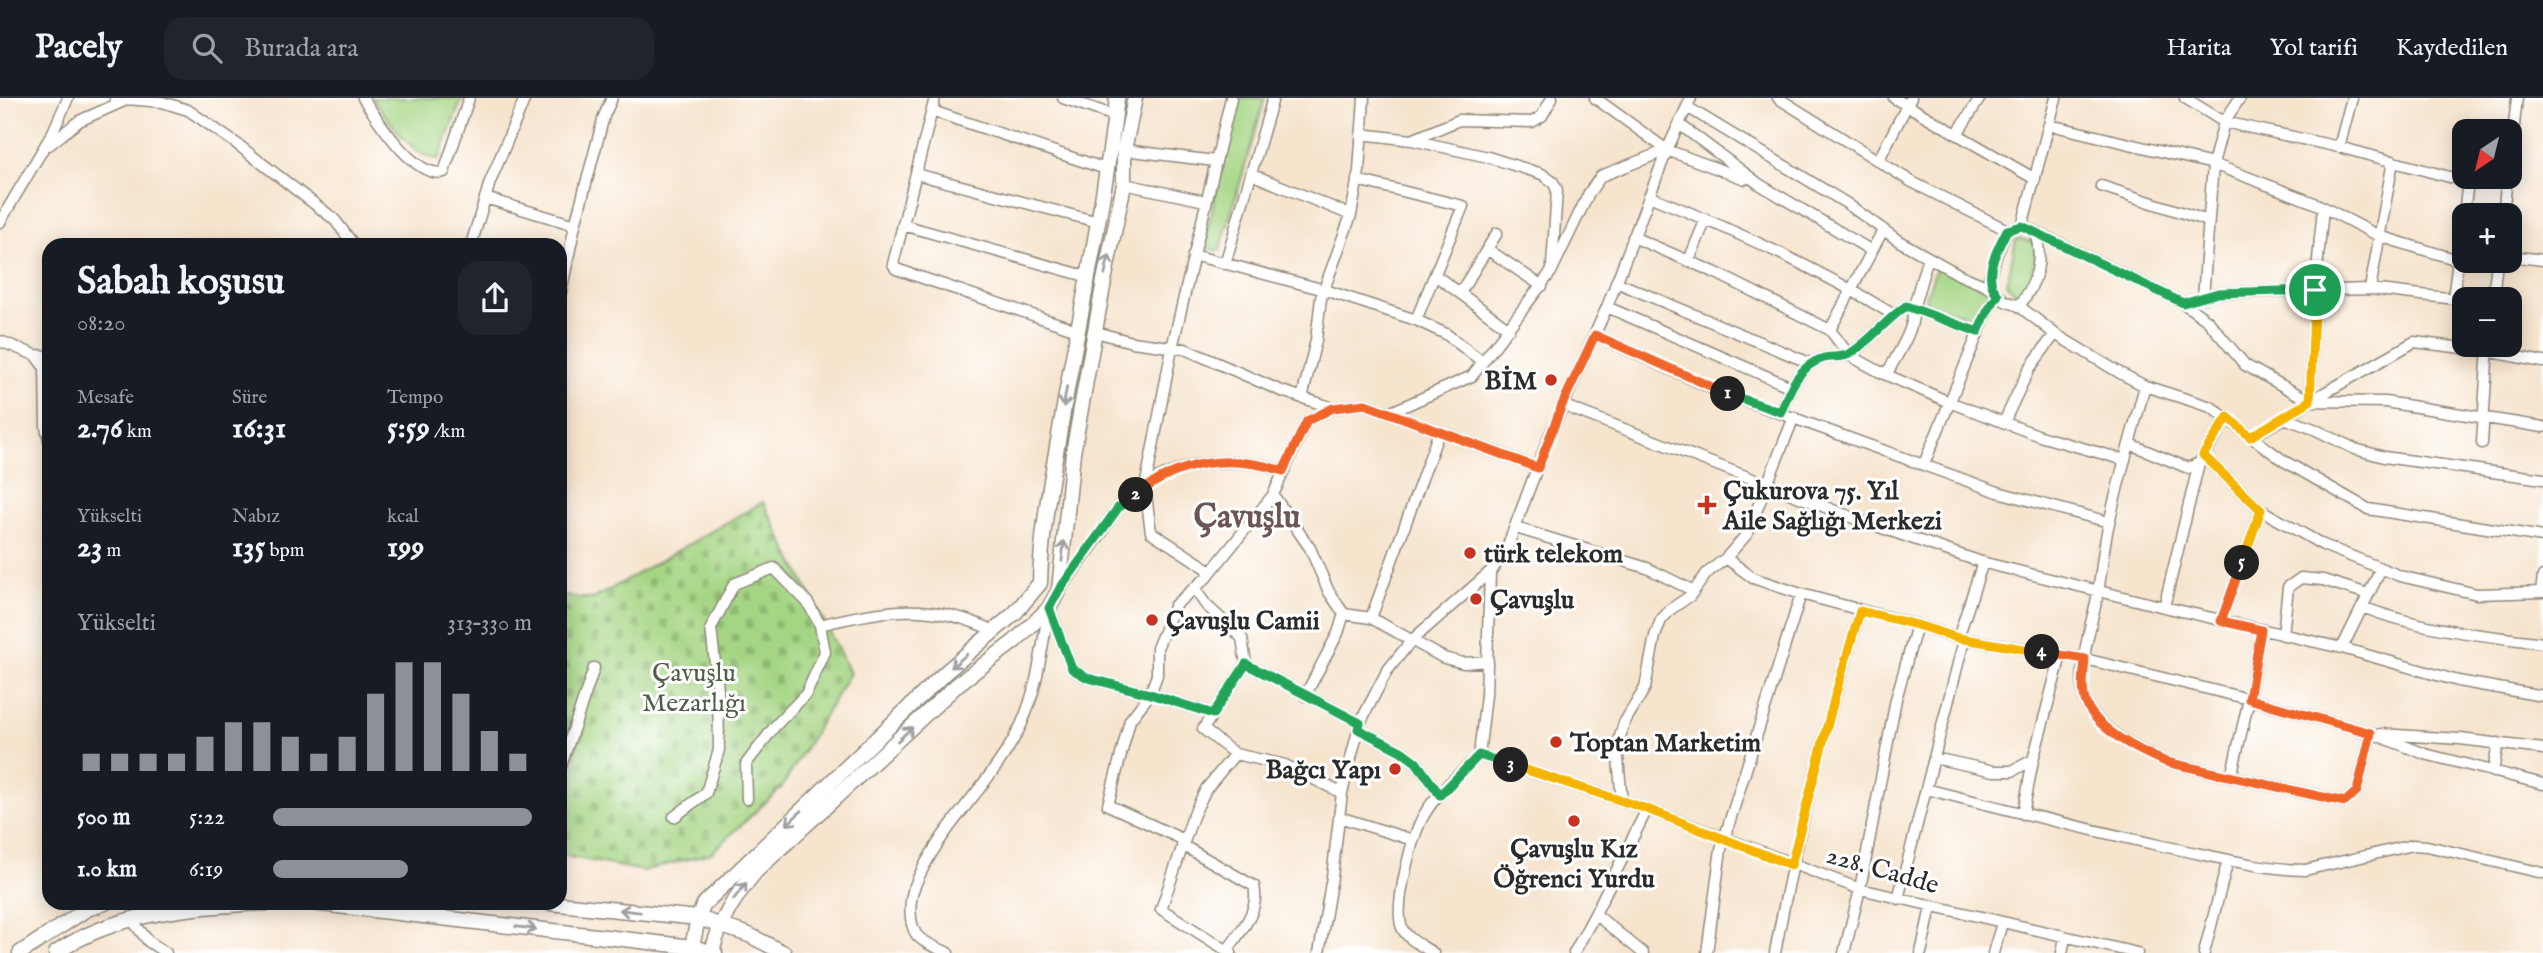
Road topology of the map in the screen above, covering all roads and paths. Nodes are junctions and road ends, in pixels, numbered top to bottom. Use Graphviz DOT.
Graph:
graph roads {
  1 [pos="68,98"];
  2 [pos="363,98"];
  3 [pos="469,98"];
  4 [pos="525,98"];
  5 [pos="612,98"];
  6 [pos="935,98"];
  7 [pos="1063,98"];
  8 [pos="1117,98"];
  9 [pos="1135,98"];
  10 [pos="1231,98"];
  11 [pos="1273,98"];
  12 [pos="1364,98"];
  13 [pos="1552,98"];
  14 [pos="1595,98"];
  15 [pos="1778,98"];
  16 [pos="1894,98"];
  17 [pos="1980,98"];
  18 [pos="2056,98"];
  19 [pos="2185,98"];
  20 [pos="2240,98"];
  21 [pos="2352,98"];
  22 [pos="2517,98"];
  23 [pos="119,99"];
  24 [pos="1689,102"];
  25 [pos="1909,102"];
  26 [pos="932,111"];
  27 [pos="1115,116"];
  28 [pos="2515,119"];
  29 [pos="2224,122"];
  30 [pos="1679,124"];
  31 [pos="2050,125"];
  32 [pos="1361,134"];
  33 [pos="1957,134"];
  34 [pos="1412,140"];
  35 [pos="2339,147"];
  36 [pos="1124,150"];
  37 [pos="1667,150"];
  38 [pos="41,152"];
  39 [pos="1878,161"];
  40 [pos="2393,161"];
  41 [pos="1215,162"];
  42 [pos="2213,164"];
  43 [pos="1106,169"];
  44 [pos="916,174"];
  45 [pos="1251,174"];
  46 [pos="2035,179"];
  47 [pos="1357,180"];
  48 [pos="1124,184"];
  49 [pos="1759,184"];
  50 [pos="2101,186"];
  51 [pos="1649,196"];
  52 [pos="485,198"];
  53 [pos="1205,201"];
  54 [pos="2465,203"];
  55 [pos="2323,208"];
  56 [pos="1351,215"];
  57 [pos="1706,219"];
  58 [pos="2208,221"];
  59 [pos="0,222"];
  60 [pos="1098,222"];
  61 [pos="575,225"];
  62 [pos="903,225"];
  63 [pos="2022,226"];
  64 [pos="1883,230"];
  65 [pos="2007,230"];
  66 [pos="2034,232"];
  67 [pos="1497,233"];
  68 [pos="2379,236"];
  69 [pos="1633,237"];
  70 [pos="349,238"];
  71 [pos="473,238"];
  72 [pos="1487,249"];
  73 [pos="1872,251"];
  74 [pos="1193,255"];
  75 [pos="1928,257"];
  76 [pos="2522,257"];
  77 [pos="2452,258"];
  78 [pos="1689,260"];
  79 [pos="2543,260"];
  80 [pos="567,263"];
  81 [pos="1225,264"];
  82 [pos="1551,272"];
  83 [pos="1435,275"];
  84 [pos="1089,277"];
  85 [pos="1616,282"];
  86 [pos="1542,286"];
  87 [pos="1325,289"];
  88 [pos="1852,289"];
  89 [pos="2370,289"];
  90 [pos="2315,290"];
  91 [pos="1995,291"];
  92 [pos="1460,293"];
  93 [pos="2203,298"];
  94 [pos="2452,299"];
  95 [pos="2183,303"];
  96 [pos="1607,306"];
  97 [pos="2018,306"];
  98 [pos="1913,309"];
  99 [pos="1894,315"];
  100 [pos="1416,320"];
  101 [pos="1509,329"];
  102 [pos="1077,330"];
  103 [pos="1830,330"];
  104 [pos="1096,332"];
  105 [pos="1978,332"];
  106 [pos="2055,334"];
  107 [pos="1595,335"];
  108 [pos="0,341"];
  109 [pos="2452,345"];
  110 [pos="1172,348"];
  111 [pos="35,355"];
  112 [pos="1849,355"];
  113 [pos="42,356"];
  114 [pos="2487,357"];
  115 [pos="2522,357"];
  116 [pos="1483,362"];
  117 [pos="2543,362"];
  118 [pos="42,364"];
  119 [pos="1812,364"];
  120 [pos="1881,373"];
  121 [pos="2145,386"];
  122 [pos="1791,387"];
  123 [pos="1302,398"];
  124 [pos="2310,401"];
  125 [pos="1949,402"];
  126 [pos="1562,405"];
  127 [pos="1333,408"];
  128 [pos="1781,412"];
  129 [pos="1390,413"];
  130 [pos="1794,416"];
  131 [pos="2228,417"];
  132 [pos="2484,417"];
  133 [pos="2284,418"];
  134 [pos="2004,422"];
  135 [pos="2543,426"];
  136 [pos="1439,432"];
  137 [pos="2250,437"];
  138 [pos="2482,443"];
  139 [pos="2130,444"];
  140 [pos="2201,459"];
  141 [pos="2125,460"];
  142 [pos="1924,464"];
  143 [pos="1538,468"];
  144 [pos="1283,471"];
  145 [pos="2543,480"];
  146 [pos="1767,485"];
  147 [pos="1145,488"];
  148 [pos="1273,495"];
  149 [pos="2261,510"];
  150 [pos="2109,522"];
  151 [pos="1516,528"];
  152 [pos="2543,537"];
  153 [pos="1726,558"];
  154 [pos="1983,562"];
  155 [pos="2381,569"];
  156 [pos="1212,571"];
  157 [pos="1490,572"];
  158 [pos="2543,576"];
  159 [pos="1194,588"];
  160 [pos="1059,590"];
  161 [pos="1694,591"];
  162 [pos="2098,591"];
  163 [pos="2542,592"];
  164 [pos="1801,594"];
  165 [pos="2368,594"];
  166 [pos="2164,607"];
  167 [pos="2362,607"];
  168 [pos="1049,608"];
  169 [pos="1860,611"];
  170 [pos="1344,614"];
  171 [pos="1371,618"];
  172 [pos="2221,621"];
  173 [pos="820,625"];
  174 [pos="1917,625"];
  175 [pos="2261,630"];
  176 [pos="994,631"];
  177 [pos="2283,635"];
  178 [pos="1961,639"];
  179 [pos="1411,641"];
  180 [pos="2543,643"];
  181 [pos="2342,648"];
  182 [pos="2061,655"];
  183 [pos="2085,659"];
  184 [pos="1488,661"];
  185 [pos="1246,664"];
  186 [pos="594,668"];
  187 [pos="1150,694"];
  188 [pos="1305,696"];
  189 [pos="2543,696"];
  190 [pos="2249,699"];
  191 [pos="1213,714"];
  192 [pos="1359,726"];
  193 [pos="567,732"];
  194 [pos="2371,733"];
  195 [pos="2498,743"];
  196 [pos="2543,749"];
  197 [pos="1235,754"];
  198 [pos="1479,755"];
  199 [pos="1934,758"];
  200 [pos="2033,760"];
  201 [pos="2493,772"];
  202 [pos="2231,777"];
  203 [pos="2543,784"];
  204 [pos="1926,789"];
  205 [pos="1342,793"];
  206 [pos="1440,795"];
  207 [pos="747,799"];
  208 [pos="1622,801"];
  209 [pos="1647,809"];
  210 [pos="2023,814"];
  211 [pos="674,817"];
  212 [pos="1339,817"];
  213 [pos="1725,839"];
  214 [pos="1413,840"];
  215 [pos="1183,843"];
  216 [pos="2228,860"];
  217 [pos="1791,865"];
  218 [pos="2543,873"];
  219 [pos="1860,889"];
  220 [pos="1898,899"];
  221 [pos="567,905"];
  222 [pos="1931,907"];
  223 [pos="82,910"];
  224 [pos="183,910"];
  225 [pos="372,910"];
  226 [pos="1595,914"];
  227 [pos="698,918"];
  228 [pos="132,920"];
  229 [pos="2002,923"];
  230 [pos="719,926"];
  231 [pos="2065,937"];
  232 [pos="1213,942"];
  233 [pos="692,947"];
  234 [pos="713,952"];
  235 [pos="1229,952"];
  236 [pos="20,953"];
  237 [pos="56,953"];
  238 [pos="166,953"];
  239 [pos="784,953"];
  240 [pos="948,953"];
  241 [pos="1207,953"];
  242 [pos="1319,953"];
  243 [pos="1433,953"];
  244 [pos="1574,953"];
  245 [pos="1643,953"];
  246 [pos="1707,953"];
  247 [pos="1775,953"];
  248 [pos="1844,953"];
  249 [pos="1921,953"];
  250 [pos="1993,953"];
  251 [pos="2062,953"];
  252 [pos="2135,953"];
  253 [pos="2204,953"];
  1 -- 38 [label="street"];
  2 -- 3 [label="street"];
  4 -- 52 [label="street"];
  5 -- 61 [label="street"];
  6 -- 26 [label="street"];
  7 -- 27 [label="street"];
  8 -- 27 [label="main road"];
  9 -- 36 [label="main road"];
  10 -- 41 [label="street"];
  11 -- 45 [label="street"];
  12 -- 32 [label="street"];
  13 -- 34 [label="street"];
  14 -- 37 [label="street"];
  15 -- 39 [label="street"];
  16 -- 25 [label="street"];
  17 -- 33 [label="street"];
  18 -- 31 [label="street"];
  19 -- 29 [label="street"];
  20 -- 29 [label="street"];
  21 -- 35 [label="street"];
  22 -- 28 [label="street"];
  23 -- 38 [label="street"];
  23 -- 70 [label="street"];
  24 -- 30 [label="street"];
  24 -- 64 [label="street"];
  25 -- 33 [label="street"];
  25 -- 39 [label="street"];
  26 -- 43 [label="street"];
  26 -- 44 [label="street"];
  27 -- 43 [label="main road"];
  29 -- 35 [label="street"];
  29 -- 42 [label="street"];
  30 -- 37 [label="street"];
  30 -- 49 [label="street"];
  31 -- 42 [label="street"];
  31 -- 46 [label="street"];
  32 -- 34 [label="street"];
  32 -- 47 [label="street"];
  33 -- 46 [label="street"];
  34 -- 82 [label="street"];
  35 -- 40 [label="street"];
  36 -- 41 [label="street"];
  36 -- 48 [label="main road"];
  37 -- 49 [label="street"];
  37 -- 51 [label="street"];
  37 -- 82 [label="street"];
  38 -- 59 [label="street"];
  39 -- 65 [label="street"];
  40 -- 54 [label="street"];
  40 -- 68 [label="street"];
  41 -- 53 [label="street"];
  42 -- 55 [label="street"];
  42 -- 58 [label="street"];
  43 -- 60 [label="main road"];
  44 -- 60 [label="street"];
  44 -- 62 [label="street"];
  45 -- 56 [label="street"];
  45 -- 81 [label="street"];
  46 -- 63 [label="street"];
  47 -- 56 [label="street"];
  47 -- 83 [label="street"];
  48 -- 53 [label="street"];
  104 -- 48 [label="main road, one-way"];
  49 -- 73 [label="street"];
  50 -- 58 [label="street"];
  51 -- 57 [label="street"];
  51 -- 69 [label="street"];
  52 -- 61 [label="street"];
  52 -- 71 [label="street"];
  53 -- 74 [label="street"];
  55 -- 68 [label="street"];
  55 -- 90 [label="street"];
  56 -- 87 [label="street"];
  57 -- 78 [label="street"];
  57 -- 88 [label="street"];
  58 -- 93 [label="street"];
  60 -- 84 [label="main road"];
  61 -- 80 [label="street"];
  62 -- 84 [label="street"];
  62 -- 102 [label="street"];
  63 -- 65 [label="street"];
  63 -- 66 [label="street"];
  64 -- 73 [label="street"];
  64 -- 75 [label="street"];
  65 -- 91 [label="street"];
  66 -- 95 [label="street"];
  66 -- 97 [label="street"];
  67 -- 72 [label="street"];
  68 -- 77 [label="street"];
  68 -- 89 [label="street"];
  69 -- 78 [label="street"];
  69 -- 85 [label="street"];
  72 -- 86 [label="street"];
  72 -- 92 [label="street"];
  73 -- 88 [label="street"];
  74 -- 81 [label="street"];
  74 -- 110 [label="street"];
  75 -- 91 [label="street"];
  75 -- 98 [label="street"];
  76 -- 79 [label="street"];
  78 -- 103 [label="street"];
  81 -- 87 [label="street"];
  82 -- 86 [label="street"];
  83 -- 92 [label="street"];
  83 -- 100 [label="street"];
  84 -- 102 [label="main road"];
  85 -- 96 [label="street"];
  85 -- 119 [label="street"];
  86 -- 101 [label="street"];
  87 -- 100 [label="street"];
  87 -- 123 [label="street"];
  88 -- 99 [label="street"];
  88 -- 103 [label="street"];
  89 -- 90 [label="street"];
  89 -- 94 [label="street"];
  90 -- 93 [label="street"];
  90 -- 124 [label="street"];
  91 -- 97 [label="street"];
  91 -- 105 [label="street"];
  92 -- 101 [label="street"];
  93 -- 95 [label="street"];
  95 -- 124 [label="street"];
  96 -- 107 [label="street"];
  96 -- 122 [label="street"];
  97 -- 106 [label="street"];
  98 -- 99 [label="street"];
  98 -- 105 [label="street"];
  98 -- 120 [label="street"];
  99 -- 112 [label="street"];
  100 -- 116 [label="street"];
  101 -- 116 [label="street"];
  102 -- 176 [label="main road, one-way"];
  103 -- 112 [label="street"];
  104 -- 110 [label="street"];
  160 -- 104 [label="main road, one-way"];
  105 -- 125 [label="street"];
  106 -- 121 [label="street"];
  106 -- 134 [label="street"];
  107 -- 126 [label="street"];
  107 -- 128 [label="street"];
  108 -- 111 [label="street"];
  109 -- 124 [label="street"];
  110 -- 123 [label="street"];
  110 -- 147 [label="street"];
  111 -- 113 [label="street"];
  111 -- 118 [label="street"];
  112 -- 119 [label="street"];
  112 -- 120 [label="street"];
  114 -- 132 [label="street"];
  115 -- 117 [label="street"];
  116 -- 129 [label="street"];
  119 -- 122 [label="street"];
  120 -- 125 [label="street"];
  121 -- 131 [label="street"];
  121 -- 139 [label="street"];
  122 -- 128 [label="street"];
  123 -- 127 [label="street"];
  124 -- 132 [label="street"];
  124 -- 133 [label="street"];
  125 -- 134 [label="street"];
  125 -- 142 [label="street"];
  126 -- 143 [label="street"];
  126 -- 146 [label="street"];
  127 -- 129 [label="street"];
  127 -- 144 [label="street"];
  128 -- 130 [label="street"];
  129 -- 136 [label="street"];
  130 -- 142 [label="street"];
  130 -- 146 [label="street"];
  131 -- 137 [label="street"];
  131 -- 140 [label="street"];
  132 -- 135 [label="street"];
  132 -- 138 [label="street"];
  133 -- 137 [label="street"];
  133 -- 145 [label="street"];
  134 -- 141 [label="street"];
  136 -- 143 [label="street"];
  136 -- 171 [label="street"];
  137 -- 152 [label="street"];
  139 -- 140 [label="street"];
  139 -- 141 [label="street"];
  140 -- 149 [label="street"];
  140 -- 166 [label="street"];
  141 -- 150 [label="street"];
  142 -- 150 [label="street"];
  143 -- 151 [label="street"];
  144 -- 147 [label="street"];
  144 -- 148 [label="street"];
  146 -- 153 [label="street"];
  146 -- 154 [label="street"];
  147 -- 156 [label="street"];
  147 -- 160 [label="street"];
  148 -- 156 [label="street"];
  148 -- 170 [label="street"];
  149 -- 155 [label="street"];
  149 -- 172 [label="street"];
  150 -- 162 [label="street"];
  151 -- 157 [label="street"];
  151 -- 161 [label="street"];
  153 -- 161 [label="street"];
  153 -- 164 [label="street"];
  154 -- 162 [label="street"];
  154 -- 178 [label="street"];
  155 -- 163 [label="street"];
  155 -- 165 [label="street"];
  156 -- 159 [label="street"];
  157 -- 179 [label="street"];
  157 -- 184 [label="street"];
  158 -- 163 [label="street"];
  159 -- 185 [label="street"];
  159 -- 187 [label="street"];
  160 -- 168 [label="main road"];
  161 -- 208 [label="street"];
  162 -- 166 [label="street"];
  162 -- 183 [label="street"];
  164 -- 169 [label="street"];
  164 -- 213 [label="street"];
  165 -- 167 [label="street"];
  165 -- 177 [label="street"];
  166 -- 172 [label="street"];
  167 -- 180 [label="street"];
  167 -- 181 [label="street"];
  168 -- 187 [label="street"];
  230 -- 168 [label="main road, one-way"];
  168 -- 240 [label="street"];
  169 -- 174 [label="street"];
  169 -- 217 [label="street"];
  170 -- 171 [label="street"];
  170 -- 188 [label="street"];
  171 -- 179 [label="street"];
  172 -- 175 [label="street"];
  173 -- 176 [label="street"];
  173 -- 207 [label="street"];
  173 -- 211 [label="street"];
  174 -- 178 [label="street"];
  174 -- 219 [label="street"];
  175 -- 177 [label="street"];
  175 -- 190 [label="street"];
  176 -- 227 [label="main road, one-way"];
  177 -- 181 [label="street"];
  178 -- 182 [label="street"];
  178 -- 199 [label="street"];
  179 -- 184 [label="street"];
  179 -- 192 [label="street"];
  181 -- 189 [label="street"];
  182 -- 183 [label="street"];
  182 -- 200 [label="street"];
  183 -- 190 [label="street"];
  183 -- 202 [label="street"];
  184 -- 198 [label="street"];
  185 -- 188 [label="street"];
  185 -- 191 [label="street"];
  186 -- 193 [label="street"];
  187 -- 191 [label="street"];
  187 -- 215 [label="street"];
  188 -- 192 [label="street"];
  190 -- 194 [label="street"];
  190 -- 202 [label="street"];
  191 -- 197 [label="street"];
  192 -- 205 [label="street"];
  192 -- 206 [label="street"];
  194 -- 195 [label="street"];
  194 -- 201 [label="street"];
  194 -- 202 [label="street"];
  195 -- 196 [label="street"];
  195 -- 201 [label="street"];
  197 -- 205 [label="street"];
  197 -- 215 [label="street"];
  198 -- 206 [label="street"];
  198 -- 208 [label="street, 228. Cadde"];
  199 -- 200 [label="street"];
  199 -- 204 [label="street"];
  200 -- 210 [label="street"];
  201 -- 203 [label="street"];
  204 -- 210 [label="street"];
  204 -- 220 [label="street"];
  205 -- 212 [label="street"];
  206 -- 214 [label="street"];
  208 -- 209 [label="street, 228. Cadde"];
  209 -- 213 [label="street, 228. Cadde"];
  209 -- 226 [label="street"];
  210 -- 216 [label="street"];
  212 -- 214 [label="street"];
  212 -- 242 [label="street"];
  213 -- 217 [label="street, 228. Cadde"];
  213 -- 246 [label="street"];
  214 -- 243 [label="street"];
  215 -- 232 [label="street"];
  215 -- 235 [label="street"];
  216 -- 218 [label="street"];
  216 -- 253 [label="street"];
  217 -- 219 [label="street, 228. Cadde"];
  217 -- 247 [label="street"];
  219 -- 220 [label="street, 228. Cadde"];
  219 -- 248 [label="street"];
  220 -- 222 [label="street, 228. Cadde"];
  227 -- 221 [label="main road, one-way"];
  222 -- 229 [label="street, 228. Cadde"];
  222 -- 249 [label="street"];
  223 -- 236 [label="main road"];
  224 -- 228 [label="main road"];
  225 -- 233 [label="main road, one-way"];
  226 -- 244 [label="street"];
  226 -- 245 [label="street"];
  227 -- 230 [label="main road"];
  227 -- 233 [label="main road"];
  228 -- 237 [label="main road"];
  228 -- 238 [label="street"];
  229 -- 231 [label="street, 228. Cadde"];
  229 -- 250 [label="street"];
  230 -- 234 [label="main road"];
  230 -- 239 [label="main road"];
  231 -- 251 [label="street"];
  231 -- 252 [label="street, 228. Cadde"];
  232 -- 235 [label="street"];
  232 -- 241 [label="street"];
  233 -- 234 [label="main road"];
}
